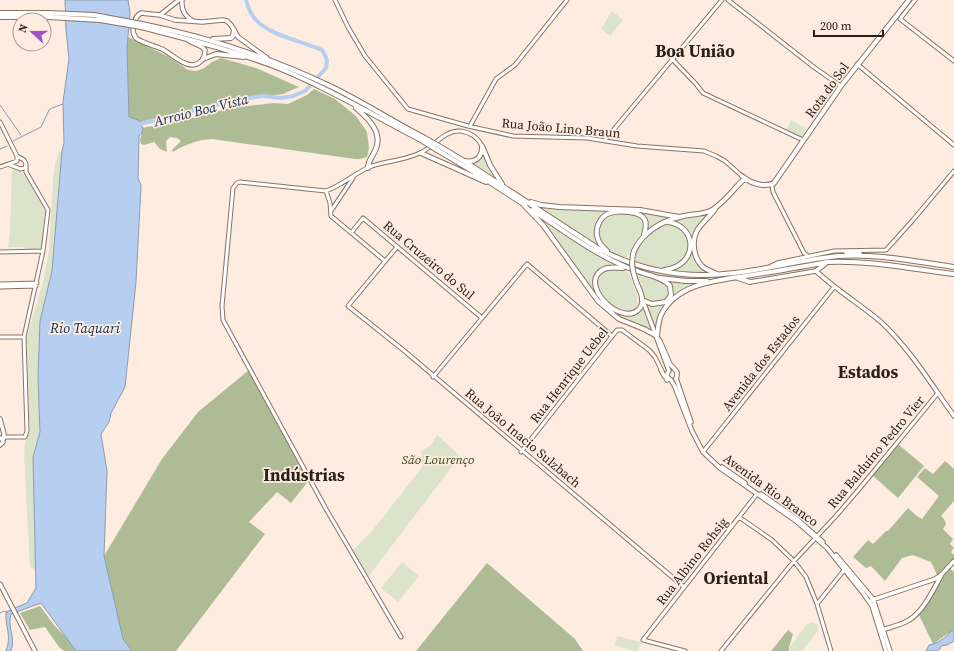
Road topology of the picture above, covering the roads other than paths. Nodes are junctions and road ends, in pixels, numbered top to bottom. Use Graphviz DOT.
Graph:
graph roads {
  1 [pos="180,0"];
  2 [pos="335,0"];
  3 [pos="567,0"];
  4 [pos="722,0"];
  5 [pos="728,0"];
  6 [pos="909,0"];
  7 [pos="915,0"];
  8 [pos="173,5"];
  9 [pos="182,7"];
  10 [pos="168,10"];
  11 [pos="183,12"];
  12 [pos="0,13"];
  13 [pos="12,14"];
  14 [pos="52,15"];
  15 [pos="160,15"];
  16 [pos="12,16"];
  17 [pos="0,17"];
  18 [pos="170,18"];
  19 [pos="894,19"];
  20 [pos="900,19"];
  21 [pos="178,20"];
  22 [pos="196,22"];
  23 [pos="142,26"];
  24 [pos="234,30"];
  25 [pos="184,38"];
  26 [pos="206,39"];
  27 [pos="249,57"];
  28 [pos="672,59"];
  29 [pos="203,60"];
  30 [pos="270,60"];
  31 [pos="954,61"];
  32 [pos="857,64"];
  33 [pos="292,72"];
  34 [pos="841,86"];
  35 [pos="331,89"];
  36 [pos="350,102"];
  37 [pos="0,122"];
  38 [pos="470,126"];
  39 [pos="422,139"];
  40 [pos="605,140"];
  41 [pos="803,140"];
  42 [pos="954,145"];
  43 [pos="482,146"];
  44 [pos="438,148"];
  45 [pos="421,153"];
  46 [pos="17,156"];
  47 [pos="22,160"];
  48 [pos="464,160"];
  49 [pos="17,161"];
  50 [pos="10,165"];
  51 [pos="26,166"];
  52 [pos="0,167"];
  53 [pos="452,167"];
  54 [pos="367,168"];
  55 [pos="444,168"];
  56 [pos="19,169"];
  57 [pos="954,171"];
  58 [pos="26,172"];
  59 [pos="355,176"];
  60 [pos="744,178"];
  61 [pos="774,183"];
  62 [pos="763,185"];
  63 [pos="503,186"];
  64 [pos="496,187"];
  65 [pos="326,191"];
  66 [pos="772,192"];
  67 [pos="727,195"];
  68 [pos="329,200"];
  69 [pos="337,200"];
  70 [pos="524,202"];
  71 [pos="717,207"];
  72 [pos="330,211"];
  73 [pos="680,217"];
  74 [pos="666,222"];
  75 [pos="351,233"];
  76 [pos="644,235"];
  77 [pos="397,247"];
  78 [pos="43,250"];
  79 [pos="0,252"];
  80 [pos="846,252"];
  81 [pos="804,253"];
  82 [pos="610,254"];
  83 [pos="862,255"];
  84 [pos="808,256"];
  85 [pos="804,257"];
  86 [pos="385,261"];
  87 [pos="828,262"];
  88 [pos="770,267"];
  89 [pos="954,267"];
  90 [pos="626,268"];
  91 [pos="657,270"];
  92 [pos="816,271"];
  93 [pos="954,274"];
  94 [pos="720,275"];
  95 [pos="655,278"];
  96 [pos="736,278"];
  97 [pos="715,281"];
  98 [pos="750,282"];
  99 [pos="0,285"];
  100 [pos="36,285"];
  101 [pos="834,287"];
  102 [pos="642,300"];
  103 [pos="482,318"];
  104 [pos="612,336"];
  105 [pos="657,336"];
  106 [pos="0,337"];
  107 [pos="24,337"];
  108 [pos="661,369"];
  109 [pos="674,370"];
  110 [pos="668,371"];
  111 [pos="434,377"];
  112 [pos="667,377"];
  113 [pos="676,378"];
  114 [pos="672,382"];
  115 [pos="938,393"];
  116 [pos="954,416"];
  117 [pos="0,419"];
  118 [pos="1,440"];
  119 [pos="0,450"];
  120 [pos="703,451"];
  121 [pos="521,452"];
  122 [pos="757,494"];
  123 [pos="739,517"];
  124 [pos="816,537"];
  125 [pos="794,560"];
  126 [pos="954,561"];
  127 [pos="846,569"];
  128 [pos="941,575"];
  129 [pos="934,580"];
  130 [pos="0,584"];
  131 [pos="936,585"];
  132 [pos="684,587"];
  133 [pos="871,600"];
  134 [pos="817,604"];
  135 [pos="882,630"];
  136 [pos="401,638"];
  137 [pos="888,650"];
  138 [pos="35,651"];
  139 [pos="685,651"];
  140 [pos="720,651"];
  141 [pos="831,651"];
  1 -- 8 [label="main road"];
  1 -- 9 [label="main road"];
  2 -- 38 [label="street, Rua João Lino Braun"];
  3 -- 38 [label="street"];
  4 -- 28 [label="street"];
  5 -- 34 [label="street"];
  6 -- 19 [label="highway, Rota do Sol"];
  7 -- 20 [label="street"];
  8 -- 9 [label="main road"];
  8 -- 10 [label="main road"];
  9 -- 11 [label="main road"];
  10 -- 15 [label="main road"];
  10 -- 18 [label="main road"];
  11 -- 21 [label="main road"];
  11 -- 22 [label="main road"];
  12 -- 13 [label="highway"];
  14 -- 23 [label="highway, bridge"];
  15 -- 18 [label="main road"];
  15 -- 29 [label="main road"];
  16 -- 17 [label="highway"];
  18 -- 21 [label="main road"];
  19 -- 20 [label="street"];
  19 -- 32 [label="highway, Rota do Sol"];
  20 -- 31 [label="street"];
  21 -- 22 [label="main road"];
  22 -- 24 [label="main road"];
  23 -- 25 [label="highway"];
  23 -- 26 [label="highway"];
  24 -- 26 [label="highway"];
  24 -- 30 [label="main road"];
  25 -- 27 [label="highway"];
  25 -- 29 [label="main road"];
  26 -- 30 [label="highway"];
  27 -- 29 [label="highway"];
  27 -- 33 [label="highway"];
  28 -- 40 [label="street"];
  28 -- 41 [label="street"];
  30 -- 33 [label="highway"];
  32 -- 34 [label="highway, Rota do Sol"];
  32 -- 42 [label="street"];
  33 -- 35 [label="highway"];
  34 -- 41 [label="highway, Rota do Sol"];
  35 -- 36 [label="highway"];
  35 -- 39 [label="highway"];
  36 -- 39 [label="highway"];
  36 -- 54 [label="highway"];
  37 -- 46 [label="street"];
  38 -- 40 [label="street, Rua João Lino Braun"];
  39 -- 44 [label="highway, bridge"];
  40 -- 60 [label="street, Rua João Lino Braun"];
  41 -- 61 [label="highway, Rota do Sol"];
  43 -- 45 [label="street"];
  43 -- 48 [label="highway"];
  43 -- 63 [label="highway"];
  44 -- 48 [label="highway"];
  44 -- 64 [label="highway"];
  45 -- 53 [label="highway"];
  45 -- 54 [label="street"];
  46 -- 47 [label="street"];
  46 -- 49 [label="street"];
  47 -- 49 [label="street"];
  47 -- 51 [label="street"];
  48 -- 63 [label="highway"];
  49 -- 50 [label="street"];
  49 -- 56 [label="street"];
  50 -- 52 [label="street"];
  50 -- 56 [label="street"];
  51 -- 56 [label="street"];
  51 -- 58 [label="street"];
  53 -- 55 [label="highway"];
  53 -- 64 [label="highway"];
  54 -- 59 [label="street"];
  56 -- 58 [label="street"];
  57 -- 80 [label="street"];
  58 -- 78 [label="street"];
  59 -- 65 [label="street"];
  59 -- 69 [label="street"];
  60 -- 62 [label="highway"];
  60 -- 67 [label="highway"];
  60 -- 67 [label="highway"];
  61 -- 62 [label="highway"];
  61 -- 66 [label="street"];
  62 -- 66 [label="street"];
  63 -- 70 [label="highway"];
  64 -- 70 [label="highway"];
  65 -- 68 [label="street"];
  65 -- 136 [label="street"];
  66 -- 81 [label="street"];
  67 -- 71 [label="highway"];
  68 -- 69 [label="street"];
  68 -- 72 [label="street"];
  69 -- 72 [label="street"];
  70 -- 73 [label="highway"];
  70 -- 82 [label="highway"];
  70 -- 90 [label="highway"];
  70 -- 105 [label="highway"];
  71 -- 73 [label="highway"];
  71 -- 94 [label="highway"];
  72 -- 75 [label="street"];
  73 -- 74 [label="highway"];
  74 -- 76 [label="highway"];
  74 -- 91 [label="highway"];
  75 -- 77 [label="street, Rua Cruzeiro do Sul"];
  75 -- 86 [label="street"];
  76 -- 82 [label="highway"];
  76 -- 102 [label="highway, bridge"];
  77 -- 86 [label="street"];
  77 -- 103 [label="street, Rua Cruzeiro do Sul"];
  78 -- 79 [label="street"];
  78 -- 100 [label="street"];
  80 -- 83 [label="highway"];
  80 -- 84 [label="street"];
  81 -- 84 [label="street"];
  81 -- 85 [label="street"];
  82 -- 91 [label="highway"];
  83 -- 88 [label="highway"];
  83 -- 89 [label="highway"];
  84 -- 85 [label="street"];
  85 -- 88 [label="street"];
  86 -- 111 [label="street, Rua João Inacio Sulzbach"];
  87 -- 92 [label="highway"];
  87 -- 93 [label="highway"];
  87 -- 96 [label="highway"];
  88 -- 94 [label="highway"];
  90 -- 95 [label="highway"];
  90 -- 102 [label="highway"];
  91 -- 94 [label="highway"];
  92 -- 98 [label="main road"];
  92 -- 101 [label="main road"];
  95 -- 97 [label="highway"];
  95 -- 102 [label="highway"];
  96 -- 97 [label="highway"];
  96 -- 98 [label="highway"];
  97 -- 105 [label="highway"];
  99 -- 100 [label="street"];
  100 -- 107 [label="street"];
  101 -- 115 [label="main road"];
  101 -- 120 [label="street, Avenida dos Estados"];
  102 -- 105 [label="main road"];
  103 -- 104 [label="street"];
  103 -- 111 [label="street"];
  104 -- 108 [label="street, Rua Henrique Uebel"];
  104 -- 121 [label="street, Rua Henrique Uebel"];
  105 -- 109 [label="main road, Avenida Rio Branco"];
  105 -- 110 [label="main road"];
  106 -- 107 [label="street"];
  107 -- 118 [label="street"];
  108 -- 110 [label="street"];
  108 -- 112 [label="street"];
  108 -- 114 [label="main road"];
  109 -- 110 [label="main road"];
  109 -- 113 [label="main road, Avenida Rio Branco"];
  110 -- 112 [label="main road"];
  111 -- 121 [label="street, Rua João Inacio Sulzbach"];
  112 -- 114 [label="main road"];
  113 -- 114 [label="main road"];
  113 -- 120 [label="main road, Avenida Rio Branco"];
  114 -- 120 [label="main road, Avenida Rio Branco"];
  115 -- 116 [label="main road"];
  115 -- 124 [label="street, Rua Balduíno Pedro Vier"];
  117 -- 118 [label="main road"];
  118 -- 119 [label="main road"];
  120 -- 122 [label="main road, Avenida Rio Branco"];
  120 -- 124 [label="main road, Avenida Rio Branco"];
  121 -- 132 [label="street, Rua João Inacio Sulzbach"];
  122 -- 123 [label="street, Rua Albino Rohsig"];
  122 -- 124 [label="main road, Avenida Rio Branco"];
  123 -- 125 [label="street"];
  123 -- 132 [label="street, Rua Albino Rohsig"];
  124 -- 125 [label="street, Rua Balduíno Pedro Vier"];
  124 -- 127 [label="main road, Avenida Rio Branco"];
  125 -- 134 [label="street"];
  125 -- 140 [label="street, Rua Balduíno Pedro Vier"];
  126 -- 128 [label="main road"];
  127 -- 133 [label="main road, Avenida Rio Branco"];
  127 -- 134 [label="street"];
  128 -- 129 [label="main road"];
  128 -- 131 [label="main road"];
  129 -- 131 [label="main road"];
  129 -- 133 [label="main road"];
  130 -- 138 [label="main road"];
  131 -- 135 [label="main road"];
  132 -- 139 [label="street, Rua Albino Rohsig"];
  133 -- 135 [label="main road, Avenida Rio Branco"];
  134 -- 141 [label="street"];
  135 -- 137 [label="main road, Avenida Rio Branco"];
}
